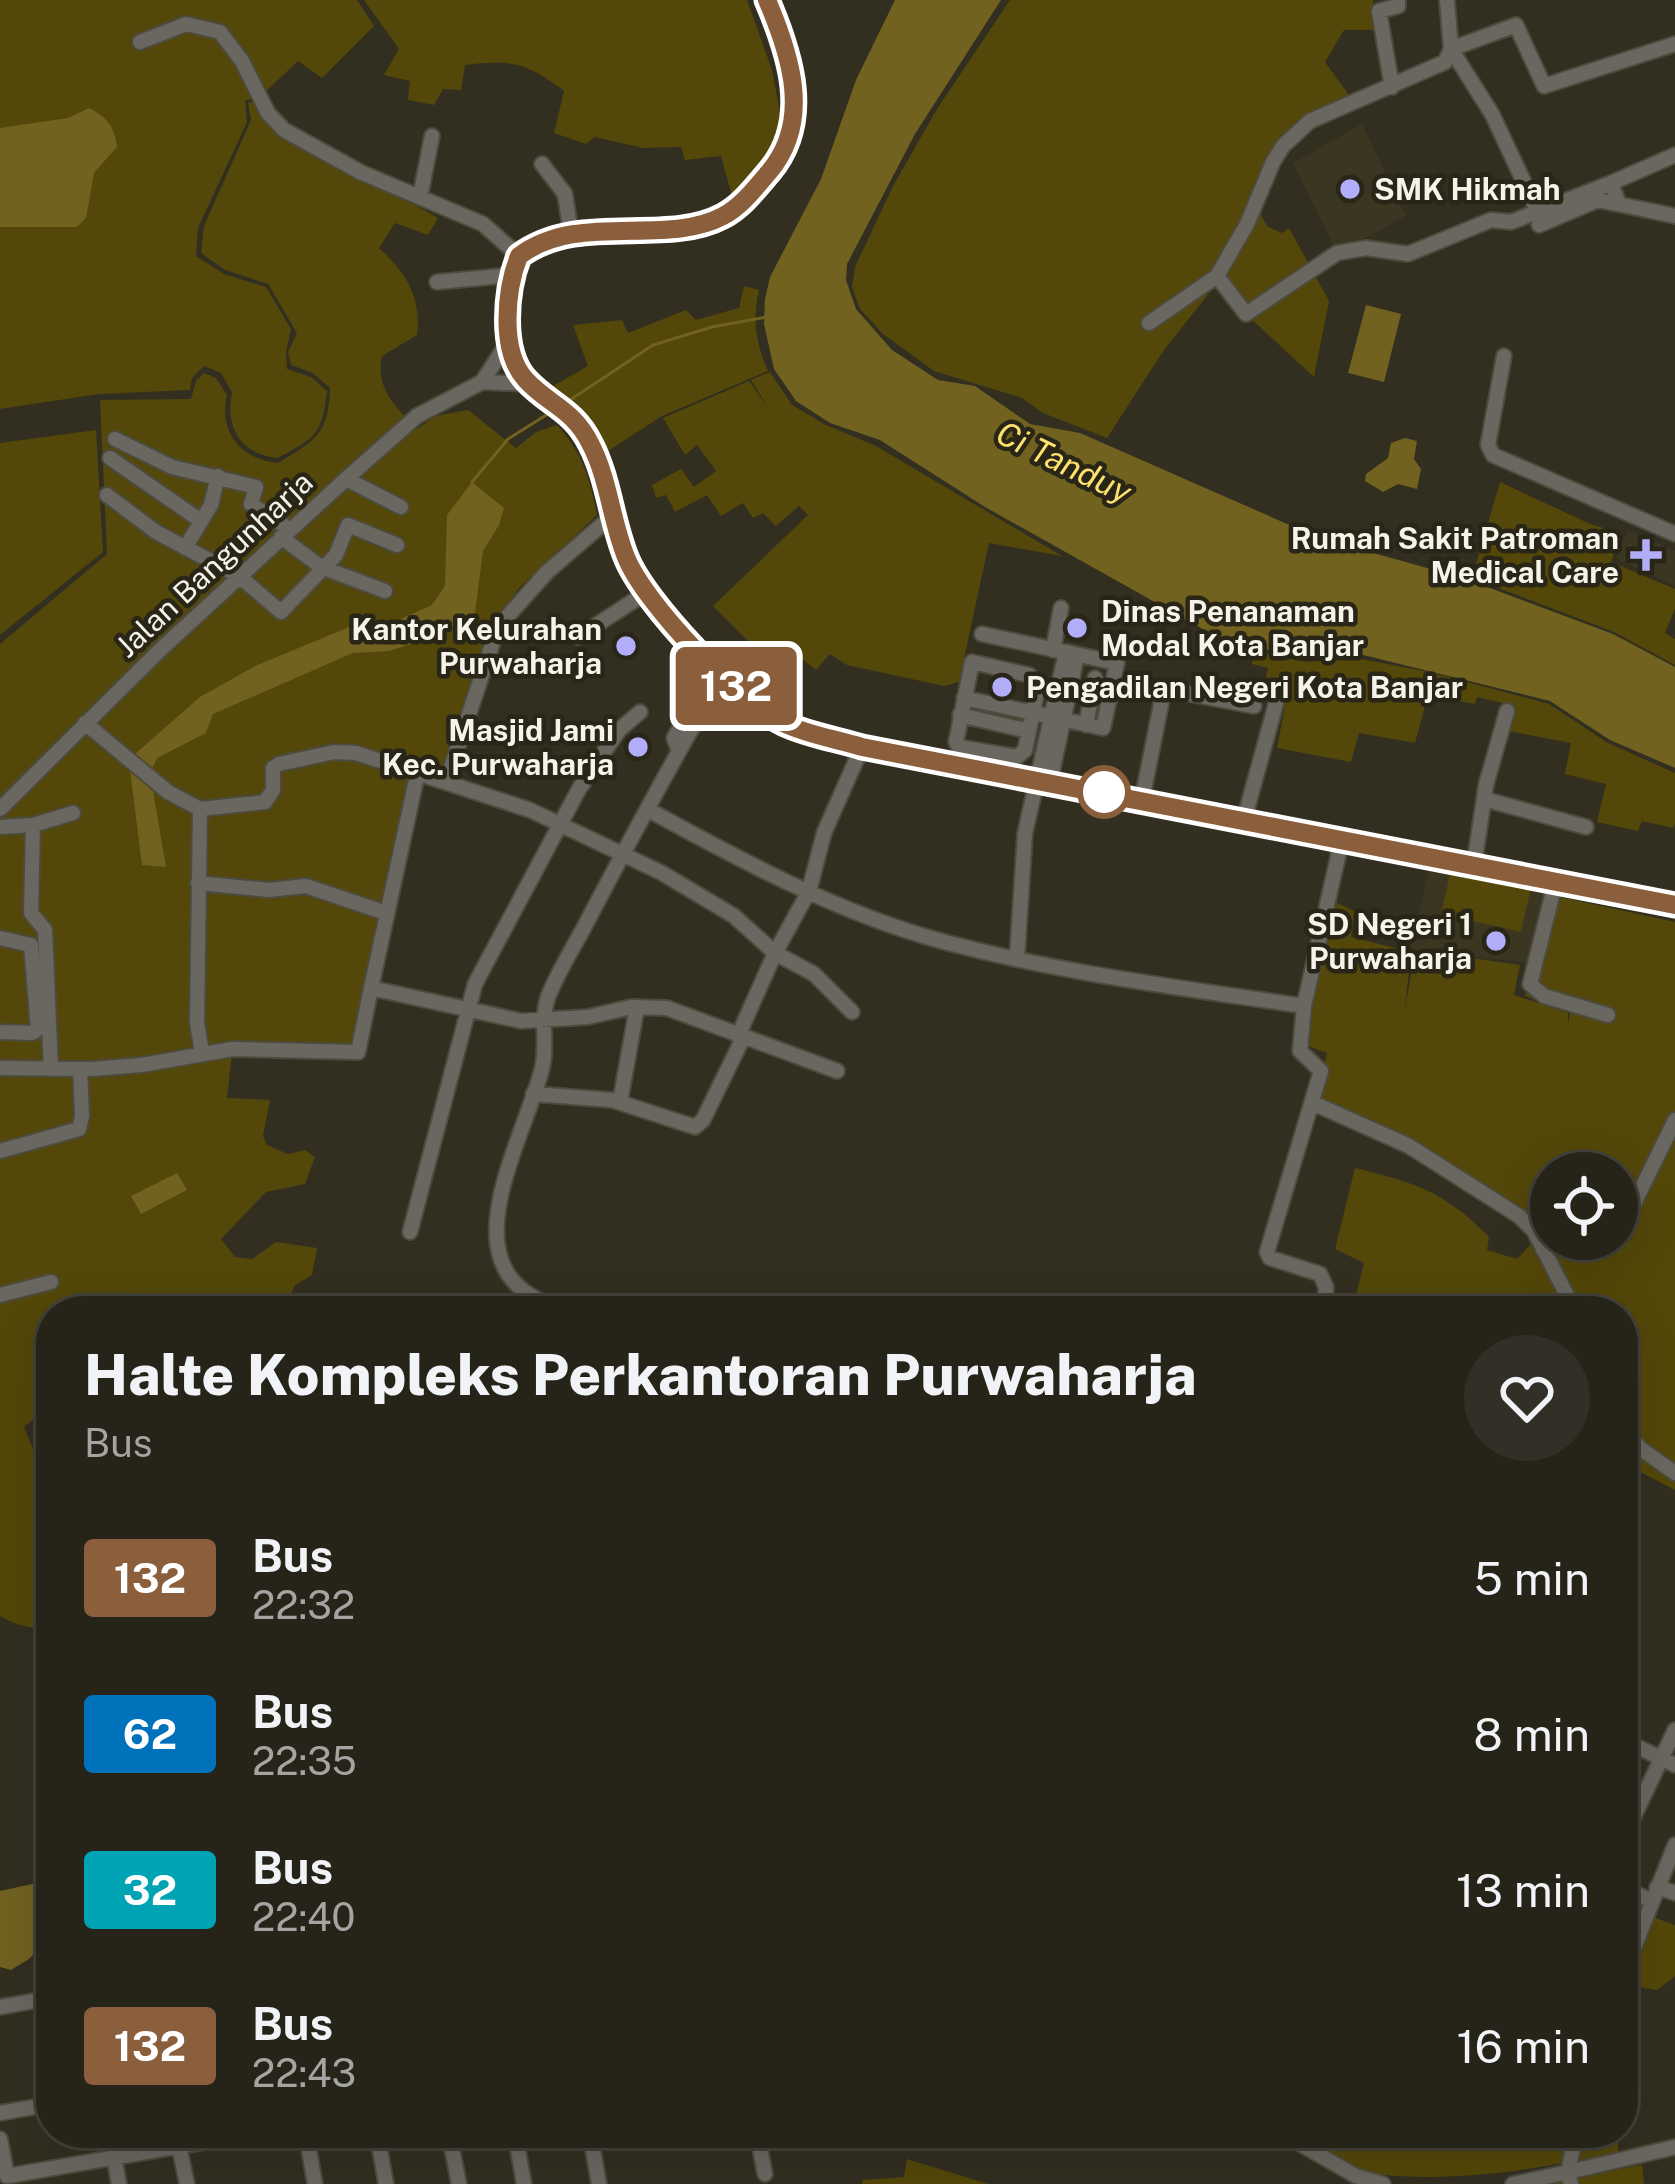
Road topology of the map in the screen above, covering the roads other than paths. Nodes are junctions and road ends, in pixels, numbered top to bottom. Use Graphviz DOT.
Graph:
graph roads {
  1 [pos="767,0"];
  2 [pos="1398,0"];
  3 [pos="1447,0"];
  4 [pos="140,42"];
  5 [pos="1675,44"];
  6 [pos="1451,49"];
  7 [pos="1391,87"];
  8 [pos="432,136"];
  9 [pos="1675,155"];
  10 [pos="542,164"];
  11 [pos="1611,183"];
  12 [pos="420,197"];
  13 [pos="1619,204"];
  14 [pos="1675,216"];
  15 [pos="1539,218"];
  16 [pos="572,234"];
  17 [pos="516,266"];
  18 [pos="1217,276"];
  19 [pos="437,282"];
  20 [pos="1149,323"];
  21 [pos="510,339"];
  22 [pos="1504,356"];
  23 [pos="482,382"];
  24 [pos="529,384"];
  25 [pos="115,439"];
  26 [pos="110,458"];
  27 [pos="218,476"];
  28 [pos="346,478"];
  29 [pos="107,495"];
  30 [pos="401,507"];
  31 [pos="612,517"];
  32 [pos="201,521"];
  33 [pos="1674,529"];
  34 [pos="285,533"];
  35 [pos="397,545"];
  36 [pos="185,548"];
  37 [pos="321,567"];
  38 [pos="238,576"];
  39 [pos="385,591"];
  40 [pos="647,592"];
  41 [pos="1061,608"];
  42 [pos="982,634"];
  43 [pos="578,637"];
  44 [pos="1066,652"];
  45 [pos="1096,677"];
  46 [pos="716,678"];
  47 [pos="1278,696"];
  48 [pos="964,698"];
  49 [pos="1254,706"];
  50 [pos="1508,711"];
  51 [pos="640,712"];
  52 [pos="1032,713"];
  53 [pos="960,715"];
  54 [pos="1057,719"];
  55 [pos="85,723"];
  56 [pos="1086,724"];
  57 [pos="1029,731"];
  58 [pos="862,747"];
  59 [pos="418,771"];
  60 [pos="447,780"];
  61 [pos="1044,781"];
  62 [pos="1484,799"];
  63 [pos="1142,800"];
  64 [pos="0,809"];
  65 [pos="200,809"];
  66 [pos="647,809"];
  67 [pos="73,813"];
  68 [pos="1244,820"];
  69 [pos="559,823"];
  70 [pos="33,825"];
  71 [pos="0,826"];
  72 [pos="1586,827"];
  73 [pos="1342,839"];
  74 [pos="622,854"];
  75 [pos="1474,865"];
  76 [pos="1556,880"];
  77 [pos="198,883"];
  78 [pos="809,891"];
  79 [pos="1675,905"];
  80 [pos="386,913"];
  81 [pos="0,938"];
  82 [pos="775,953"];
  83 [pos="1017,958"];
  84 [pos="371,988"];
  85 [pos="1304,1006"];
  86 [pos="637,1007"];
  87 [pos="467,1012"];
  88 [pos="852,1012"];
  89 [pos="1608,1015"];
  90 [pos="544,1019"];
  91 [pos="0,1032"];
  92 [pos="741,1037"];
  93 [pos="202,1052"];
  94 [pos="0,1068"];
  95 [pos="80,1069"];
  96 [pos="51,1070"];
  97 [pos="837,1071"];
  98 [pos="533,1094"];
  99 [pos="620,1102"];
  100 [pos="1313,1103"];
  101 [pos="1675,1120"];
  102 [pos="0,1151"];
  103 [pos="1638,1196"];
  104 [pos="1530,1227"];
  105 [pos="410,1232"];
  106 [pos="1548,1260"];
  107 [pos="51,1282"];
  108 [pos="0,1295"];
  109 [pos="528,1296"];
  110 [pos="1324,1296"];
  111 [pos="1567,1296"];
  112 [pos="1638,1446"];
  113 [pos="1675,1473"];
  114 [pos="1675,1730"];
  115 [pos="1638,1747"];
  116 [pos="1669,1762"];
  117 [pos="1638,1814"];
  118 [pos="1674,1848"];
  119 [pos="1638,1890"];
  120 [pos="1675,1893"];
  121 [pos="1654,1894"];
  122 [pos="1638,1936"];
  123 [pos="36,2001"];
  124 [pos="0,2007"];
  125 [pos="36,2107"];
  126 [pos="0,2113"];
  127 [pos="0,2139"];
  128 [pos="1675,2147"];
  129 [pos="148,2148"];
  130 [pos="167,2148"];
  131 [pos="179,2148"];
  132 [pos="309,2148"];
  133 [pos="380,2148"];
  134 [pos="452,2148"];
  135 [pos="518,2148"];
  136 [pos="593,2148"];
  137 [pos="760,2148"];
  138 [pos="1307,2148"];
  139 [pos="1574,2148"];
  140 [pos="149,2151"];
  141 [pos="114,2157"];
  142 [pos="764,2174"];
  143 [pos="43,2177"];
  144 [pos="1569,2178"];
  145 [pos="119,2184"];
  146 [pos="187,2184"];
  147 [pos="315,2184"];
  148 [pos="386,2184"];
  149 [pos="458,2184"];
  150 [pos="524,2184"];
  151 [pos="599,2184"];
  152 [pos="1383,2184"];
  153 [pos="1516,2184"];
  1 -- 16 [label="highway"];
  2 -- 7 [label="street"];
  3 -- 6 [label="street"];
  4 -- 12 [label="street"];
  5 -- 6 [label="street"];
  6 -- 7 [label="street"];
  6 -- 15 [label="street"];
  7 -- 18 [label="street"];
  8 -- 12 [label="street"];
  9 -- 11 [label="street"];
  10 -- 16 [label="street"];
  11 -- 13 [label="street"];
  11 -- 15 [label="street"];
  12 -- 17 [label="street"];
  13 -- 14 [label="street"];
  13 -- 15 [label="street"];
  15 -- 18 [label="street"];
  16 -- 17 [label="highway"];
  17 -- 19 [label="street"];
  17 -- 21 [label="highway"];
  18 -- 20 [label="street"];
  21 -- 23 [label="street"];
  21 -- 24 [label="highway"];
  22 -- 33 [label="street"];
  23 -- 24 [label="street"];
  23 -- 28 [label="street, Jalan Bangunharja"];
  24 -- 31 [label="highway"];
  25 -- 27 [label="street"];
  26 -- 32 [label="street"];
  27 -- 32 [label="street"];
  27 -- 34 [label="street"];
  28 -- 30 [label="street"];
  28 -- 34 [label="street, Jalan Bangunharja"];
  29 -- 36 [label="street"];
  31 -- 40 [label="highway"];
  31 -- 60 [label="street"];
  32 -- 36 [label="street"];
  34 -- 37 [label="street"];
  34 -- 38 [label="street, Jalan Bangunharja"];
  35 -- 37 [label="street"];
  36 -- 38 [label="street"];
  37 -- 38 [label="street"];
  37 -- 39 [label="street"];
  38 -- 55 [label="street, Jalan Bangunharja"];
  40 -- 43 [label="street"];
  40 -- 46 [label="highway"];
  41 -- 44 [label="street"];
  42 -- 44 [label="street"];
  44 -- 54 [label="street"];
  44 -- 56 [label="street"];
  45 -- 56 [label="street"];
  46 -- 58 [label="highway"];
  46 -- 66 [label="street"];
  47 -- 68 [label="street"];
  48 -- 52 [label="street"];
  48 -- 52 [label="street"];
  48 -- 53 [label="street"];
  49 -- 63 [label="street"];
  50 -- 62 [label="street"];
  51 -- 69 [label="street"];
  52 -- 54 [label="street"];
  52 -- 57 [label="street"];
  53 -- 57 [label="street"];
  53 -- 57 [label="street"];
  54 -- 56 [label="street"];
  54 -- 61 [label="street"];
  55 -- 64 [label="street, Jalan Bangunharja"];
  55 -- 65 [label="street"];
  58 -- 61 [label="highway"];
  58 -- 78 [label="street"];
  59 -- 60 [label="street"];
  59 -- 65 [label="street"];
  59 -- 80 [label="street"];
  60 -- 69 [label="street"];
  61 -- 63 [label="highway"];
  61 -- 83 [label="street"];
  62 -- 72 [label="street"];
  62 -- 75 [label="street"];
  63 -- 68 [label="highway"];
  65 -- 77 [label="street"];
  66 -- 74 [label="street"];
  66 -- 78 [label="street"];
  67 -- 70 [label="street"];
  68 -- 73 [label="highway"];
  69 -- 74 [label="street"];
  69 -- 87 [label="street"];
  70 -- 71 [label="street"];
  70 -- 96 [label="street"];
  73 -- 75 [label="highway"];
  73 -- 85 [label="street"];
  74 -- 82 [label="street"];
  74 -- 90 [label="street"];
  75 -- 76 [label="highway"];
  76 -- 79 [label="highway"];
  76 -- 89 [label="street"];
  77 -- 80 [label="street"];
  77 -- 93 [label="street"];
  78 -- 82 [label="street"];
  78 -- 83 [label="street"];
  80 -- 84 [label="street"];
  81 -- 91 [label="street"];
  82 -- 88 [label="street"];
  82 -- 92 [label="street"];
  83 -- 85 [label="street"];
  84 -- 87 [label="street"];
  84 -- 93 [label="street"];
  85 -- 100 [label="street"];
  86 -- 90 [label="street"];
  86 -- 92 [label="street"];
  86 -- 99 [label="street"];
  87 -- 90 [label="street"];
  87 -- 105 [label="street"];
  90 -- 98 [label="street"];
  92 -- 97 [label="street"];
  92 -- 99 [label="street"];
  93 -- 95 [label="street"];
  94 -- 96 [label="street"];
  95 -- 96 [label="street"];
  95 -- 102 [label="street"];
  98 -- 99 [label="street"];
  98 -- 109 [label="street"];
  100 -- 104 [label="street"];
  100 -- 110 [label="street"];
  101 -- 103 [label="street"];
  106 -- 111 [label="street"];
  107 -- 108 [label="street"];
  112 -- 113 [label="street"];
  114 -- 116 [label="street"];
  115 -- 116 [label="street"];
  116 -- 117 [label="street"];
  118 -- 121 [label="street"];
  119 -- 121 [label="street"];
  120 -- 121 [label="street"];
  121 -- 122 [label="street"];
  123 -- 124 [label="street"];
  125 -- 126 [label="street"];
  127 -- 143 [label="street"];
  128 -- 144 [label="street"];
  129 -- 140 [label="street"];
  130 -- 140 [label="street"];
  131 -- 146 [label="street"];
  132 -- 147 [label="street"];
  133 -- 148 [label="street"];
  134 -- 149 [label="street"];
  135 -- 150 [label="street"];
  136 -- 151 [label="street"];
  137 -- 142 [label="street"];
  138 -- 152 [label="street"];
  139 -- 144 [label="street"];
  140 -- 141 [label="street"];
  141 -- 143 [label="street"];
  141 -- 145 [label="street"];
  144 -- 153 [label="street"];
}
